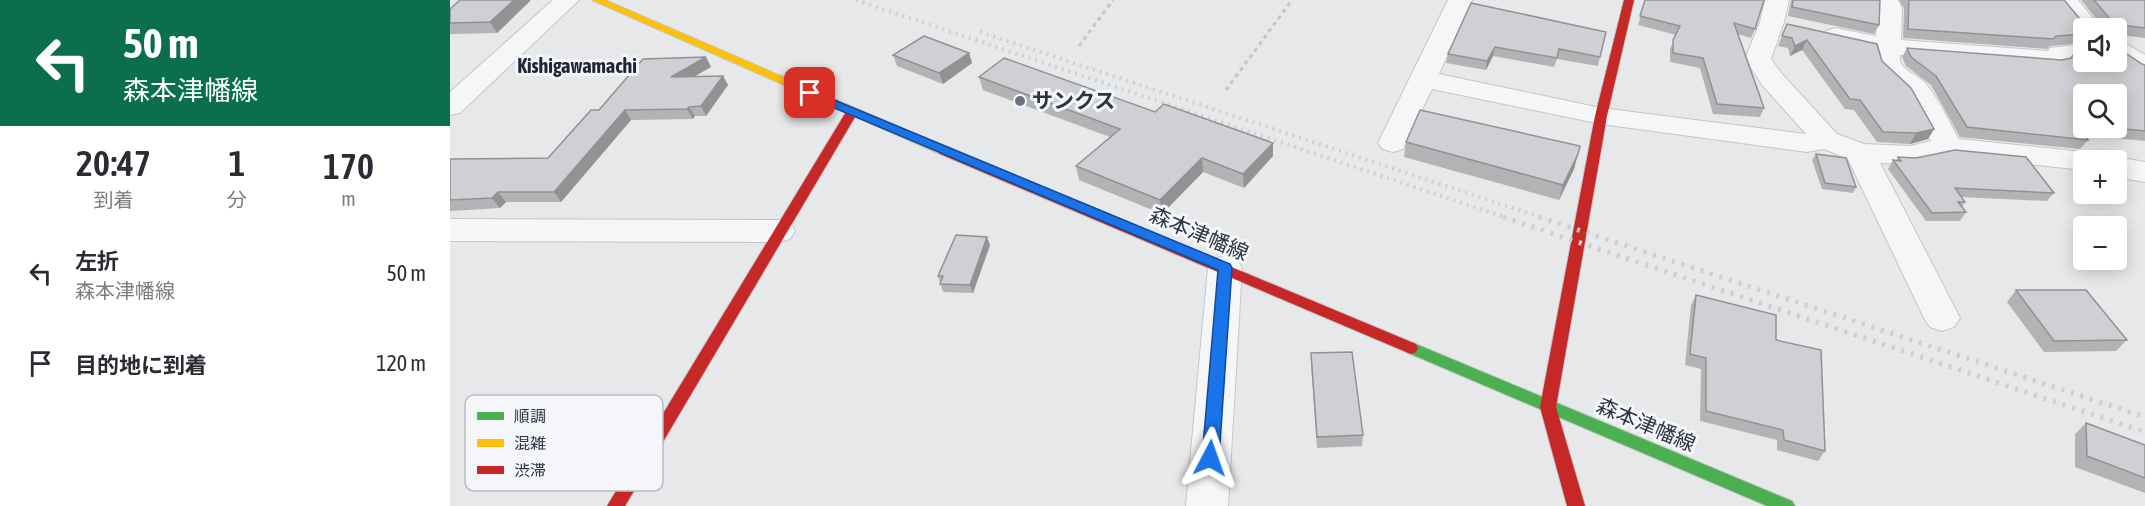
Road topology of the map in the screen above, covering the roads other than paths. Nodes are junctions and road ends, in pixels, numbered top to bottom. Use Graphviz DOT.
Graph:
graph roads {
  1 [pos="567,0"];
  2 [pos="597,0"];
  3 [pos="1460,0"];
  4 [pos="1629,0"];
  5 [pos="1886,0"];
  6 [pos="2065,0"];
  7 [pos="2080,18"];
  8 [pos="1789,20"];
  9 [pos="2127,45"];
  10 [pos="1890,46"];
  11 [pos="2145,46"];
  12 [pos="2073,52"];
  13 [pos="2127,55"];
  14 [pos="2145,66"];
  15 [pos="1423,79"];
  16 [pos="450,107"];
  17 [pos="852,112"];
  18 [pos="1601,116"];
  19 [pos="1827,140"];
  20 [pos="1393,143"];
  21 [pos="1948,147"];
  22 [pos="1860,153"];
  23 [pos="2073,159"];
  24 [pos="2127,168"];
  25 [pos="2145,172"];
  26 [pos="450,230"];
  27 [pos="779,231"];
  28 [pos="1225,268"];
  29 [pos="1942,318"];
  30 [pos="1548,407"];
  31 [pos="663,427"];
  32 [pos="625,491"];
  33 [pos="616,506"];
  34 [pos="1207,506"];
  35 [pos="1576,506"];
  36 [pos="1786,506"];
  1 -- 16 [label="street"];
  2 -- 17 [label="main road, 森本津幡線"];
  3 -- 15 [label="street"];
  4 -- 18 [label="main road"];
  5 -- 10 [label="street"];
  6 -- 7 [label="street"];
  8 -- 10 [label="street"];
  8 -- 19 [label="street"];
  9 -- 11 [label="street"];
  10 -- 12 [label="street"];
  10 -- 21 [label="street"];
  13 -- 14 [label="street"];
  15 -- 18 [label="street"];
  15 -- 20 [label="street"];
  17 -- 27 [label="main road"];
  17 -- 28 [label="main road, 森本津幡線"];
  18 -- 19 [label="street"];
  18 -- 30 [label="main road"];
  19 -- 22 [label="street"];
  21 -- 22 [label="street"];
  21 -- 23 [label="street"];
  22 -- 29 [label="street"];
  24 -- 25 [label="street"];
  26 -- 27 [label="street"];
  27 -- 31 [label="main road"];
  28 -- 30 [label="main road, 森本津幡線"];
  28 -- 34 [label="street"];
  30 -- 35 [label="main road"];
  30 -- 36 [label="main road, 森本津幡線"];
  32 -- 33 [label="main road"];
}
